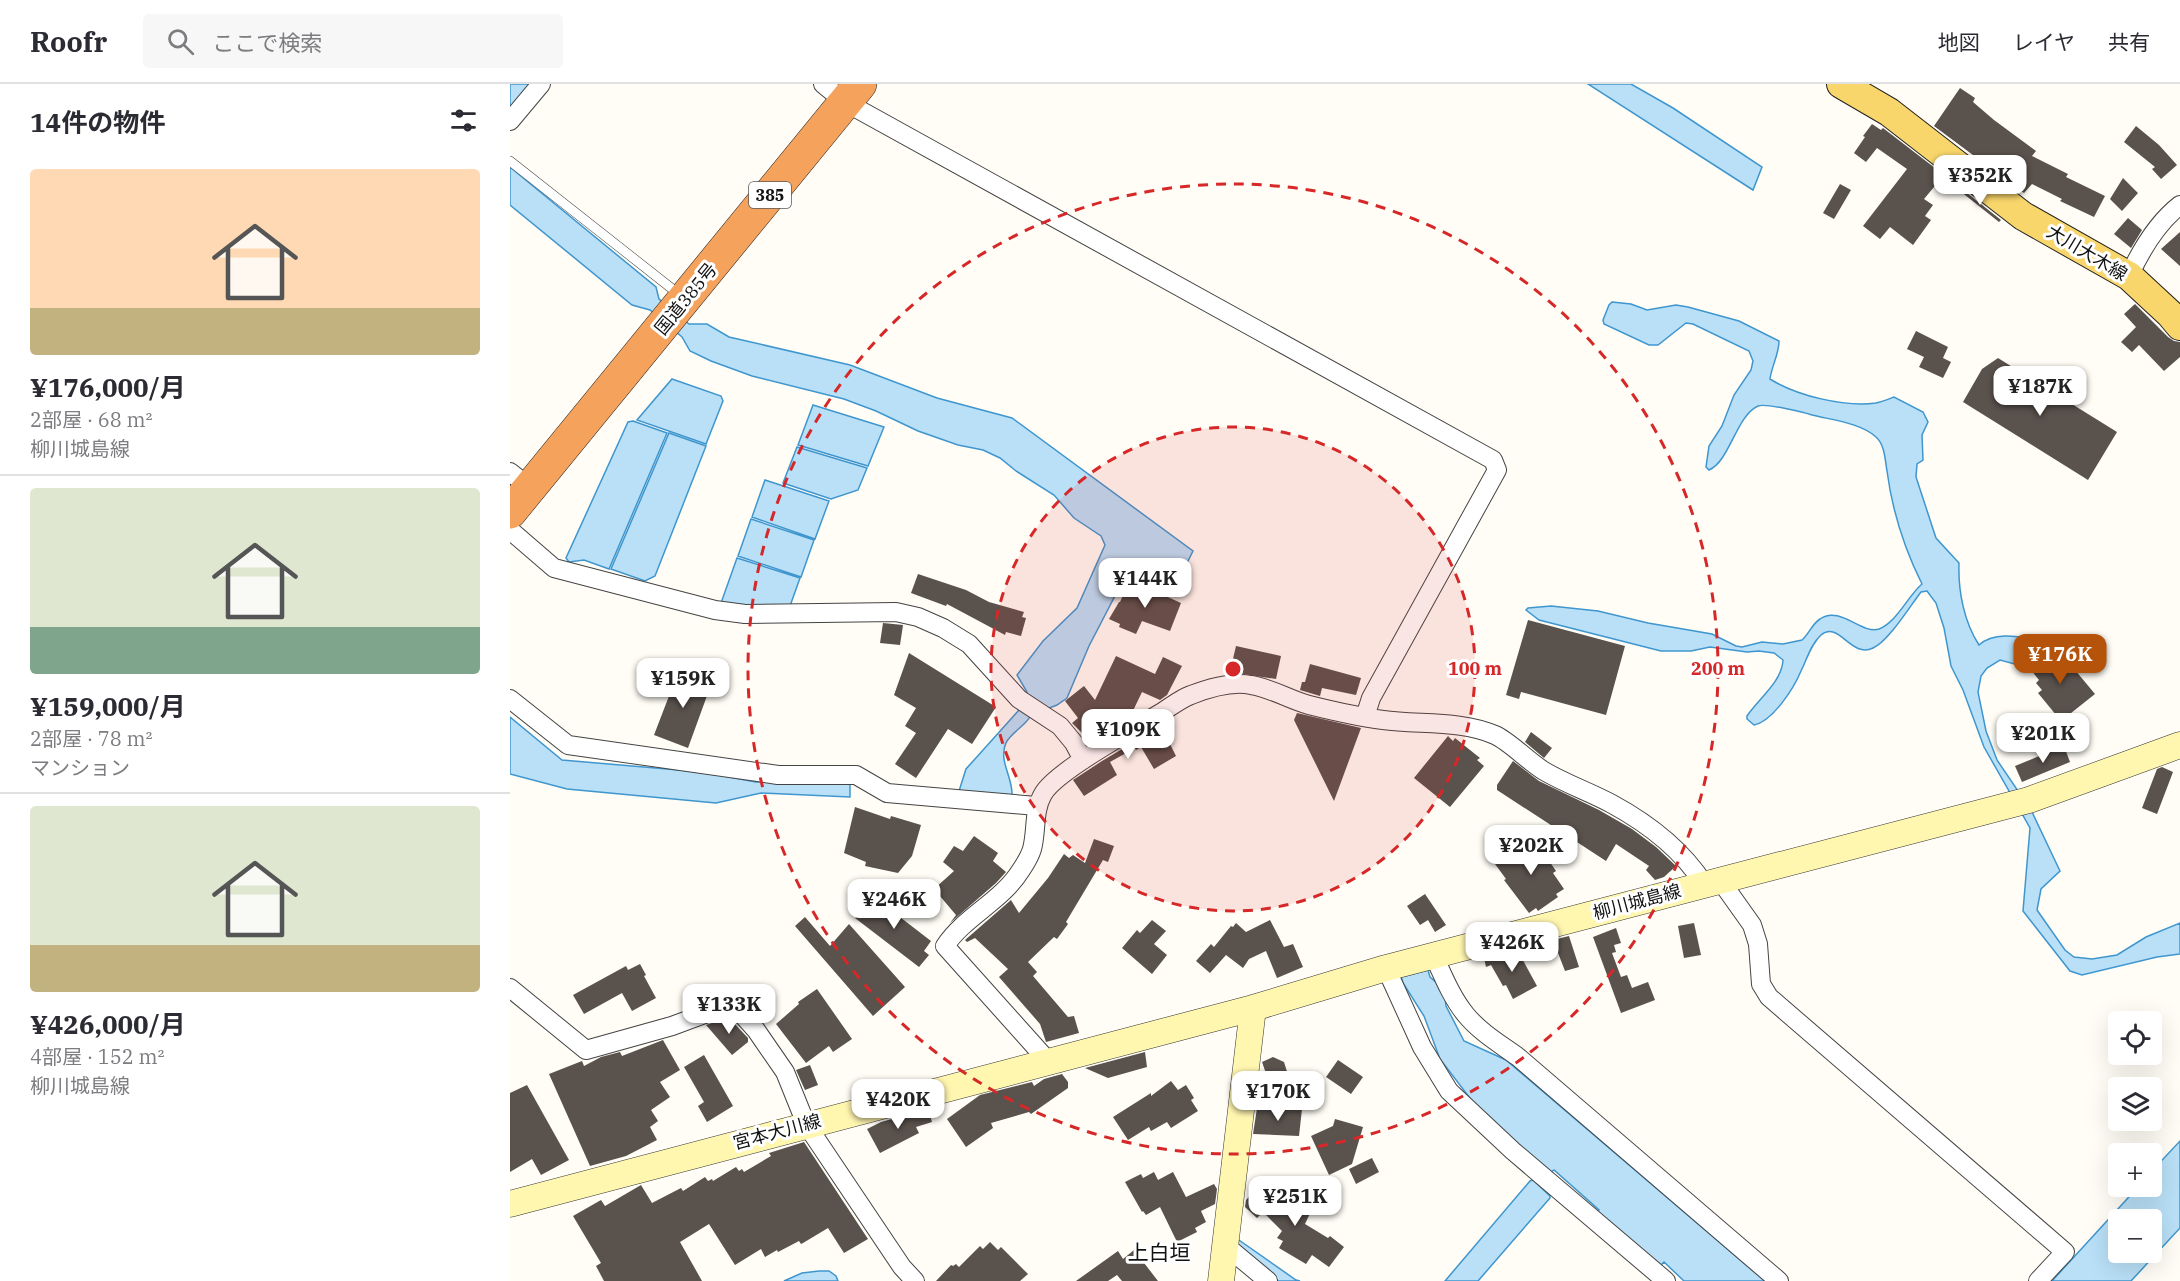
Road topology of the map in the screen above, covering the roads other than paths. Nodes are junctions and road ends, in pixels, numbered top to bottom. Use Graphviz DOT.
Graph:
graph roads {
  1 [pos="541,84"];
  2 [pos="1841,84"];
  3 [pos="843,90"];
  4 [pos="510,121"];
  5 [pos="510,161"];
  6 [pos="2180,205"];
  7 [pos="2129,276"];
  8 [pos="675,312"];
  9 [pos="2180,326"];
  10 [pos="516,491"];
  11 [pos="510,530"];
  12 [pos="510,699"];
  13 [pos="1365,717"];
  14 [pos="2180,745"];
  15 [pos="1083,760"];
  16 [pos="1037,806"];
  17 [pos="1712,882"];
  18 [pos="1434,956"];
  19 [pos="1388,967"];
  20 [pos="510,988"];
  21 [pos="1252,1008"];
  22 [pos="1048,1061"];
  23 [pos="806,1124"];
  24 [pos="510,1204"];
  25 [pos="1226,1246"];
  26 [pos="915,1281"];
  27 [pos="1221,1281"];
  28 [pos="1268,1281"];
  29 [pos="1666,1281"];
  30 [pos="1779,1281"];
  31 [pos="2038,1281"];
  1 -- 4 [label="street"];
  2 -- 7 [label="main road, 大川大木線"];
  3 -- 8 [label="highway, 国道385号 / 385"];
  3 -- 13 [label="street"];
  5 -- 8 [label="lane"];
  6 -- 7 [label="street"];
  7 -- 9 [label="main road, 大川大木線"];
  8 -- 10 [label="highway, 国道385号 / 385"];
  11 -- 15 [label="street"];
  12 -- 16 [label="street"];
  13 -- 15 [label="street"];
  13 -- 17 [label="street"];
  14 -- 17 [label="main road, 柳川城島線"];
  15 -- 16 [label="street"];
  16 -- 22 [label="street"];
  17 -- 18 [label="main road, 柳川城島線"];
  17 -- 31 [label="street"];
  18 -- 19 [label="main road, 柳川城島線"];
  18 -- 30 [label="street"];
  19 -- 21 [label="main road, 柳川城島線"];
  19 -- 29 [label="street"];
  20 -- 23 [label="street"];
  21 -- 22 [label="main road, 宮本大川線"];
  21 -- 25 [label="main road"];
  22 -- 23 [label="main road, 宮本大川線"];
  23 -- 24 [label="main road, 宮本大川線"];
  23 -- 26 [label="street"];
  25 -- 27 [label="main road"];
  25 -- 28 [label="street"];
}
